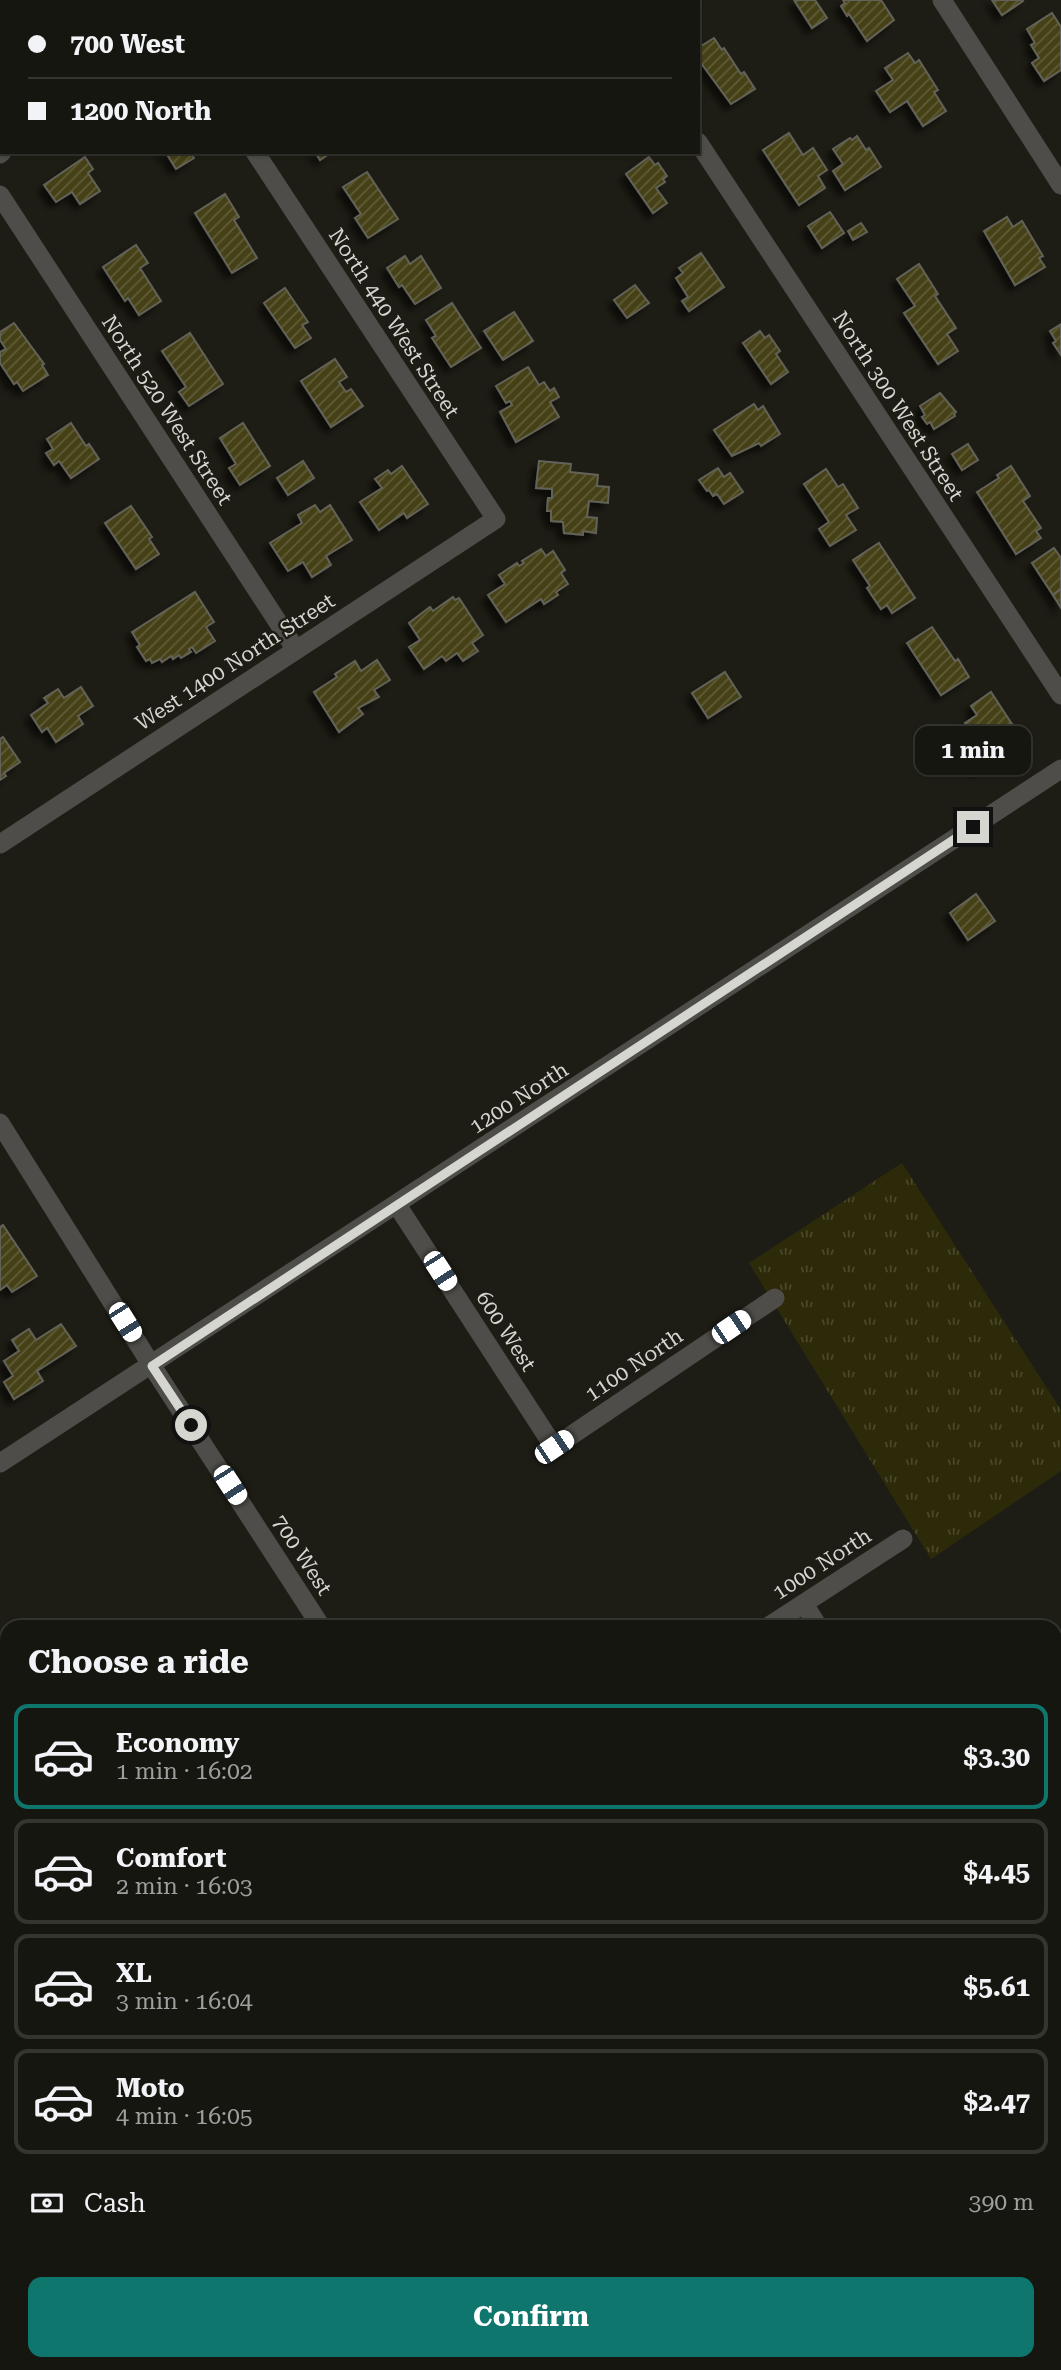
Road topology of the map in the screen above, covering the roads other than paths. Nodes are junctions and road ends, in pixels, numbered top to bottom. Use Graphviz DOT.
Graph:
graph roads {
  1 [pos="942,0"];
  2 [pos="700,145"];
  3 [pos="256,154"];
  4 [pos="1061,185"];
  5 [pos="0,195"];
  6 [pos="496,519"];
  7 [pos="296,650"];
  8 [pos="1061,695"];
  9 [pos="1061,769"];
  10 [pos="0,844"];
  11 [pos="0,1123"];
  12 [pos="397,1205"];
  13 [pos="775,1298"];
  14 [pos="152,1366"];
  15 [pos="554,1447"];
  16 [pos="0,1463"];
  17 [pos="903,1539"];
  18 [pos="804,1604"];
  19 [pos="317,1620"];
  20 [pos="779,1620"];
  21 [pos="814,1620"];
  1 -- 4 [label="street"];
  2 -- 8 [label="street, North 300 West Street"];
  3 -- 6 [label="street, North 440 West Street"];
  5 -- 7 [label="street, North 520 West Street"];
  6 -- 7 [label="street, West 1400 North Street"];
  7 -- 10 [label="street, West 1400 North Street"];
  9 -- 12 [label="street, 1200 North"];
  11 -- 14 [label="street, 700 West"];
  12 -- 14 [label="street, 1200 North"];
  12 -- 15 [label="street, 600 West"];
  13 -- 15 [label="street, 1100 North"];
  14 -- 16 [label="street, 1200 North"];
  14 -- 19 [label="street, 700 West"];
  17 -- 18 [label="street, 1000 North"];
  18 -- 20 [label="street, 1000 North"];
  18 -- 21 [label="street"];
}
